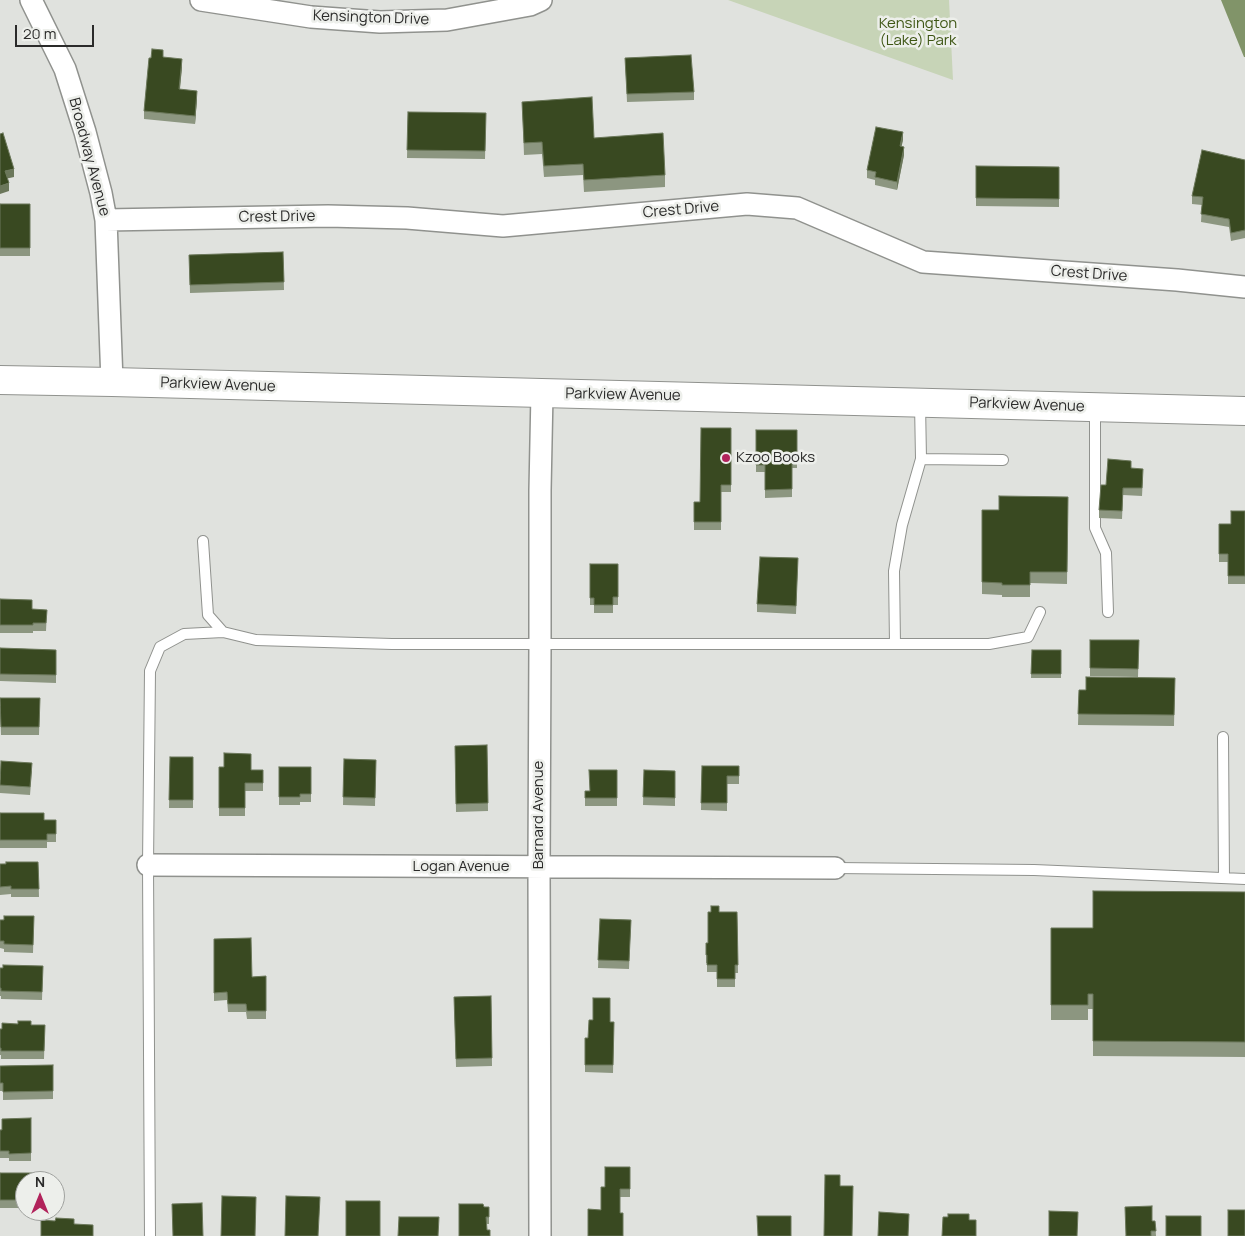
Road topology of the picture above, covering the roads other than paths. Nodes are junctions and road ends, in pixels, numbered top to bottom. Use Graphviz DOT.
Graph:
graph roads {
  1 [pos="31,0"];
  2 [pos="201,0"];
  3 [pos="541,0"];
  4 [pos="106,220"];
  5 [pos="1245,287"];
  6 [pos="0,380"];
  7 [pos="112,382"];
  8 [pos="542,393"];
  9 [pos="920,402"];
  10 [pos="1095,407"];
  11 [pos="1245,411"];
  12 [pos="921,459"];
  13 [pos="1003,460"];
  14 [pos="203,541"];
  15 [pos="1040,612"];
  16 [pos="1108,612"];
  17 [pos="223,632"];
  18 [pos="540,644"];
  19 [pos="895,644"];
  20 [pos="1223,737"];
  21 [pos="148,865"];
  22 [pos="539,867"];
  23 [pos="835,868"];
  24 [pos="1224,878"];
  25 [pos="1245,879"];
  26 [pos="150,1236"];
  27 [pos="540,1236"];
  1 -- 4 [label="street, Broadway Avenue"];
  2 -- 3 [label="street, Kensington Drive"];
  4 -- 5 [label="street, Crest Drive"];
  4 -- 7 [label="street, Broadway Avenue"];
  6 -- 7 [label="street, Parkview Avenue"];
  7 -- 8 [label="street, Parkview Avenue"];
  8 -- 9 [label="street, Parkview Avenue"];
  8 -- 18 [label="street, Barnard Avenue"];
  9 -- 10 [label="street, Parkview Avenue"];
  9 -- 12 [label="lane"];
  10 -- 11 [label="street, Parkview Avenue"];
  10 -- 16 [label="lane"];
  12 -- 13 [label="lane"];
  12 -- 19 [label="lane"];
  14 -- 17 [label="lane"];
  15 -- 19 [label="lane"];
  17 -- 18 [label="lane"];
  17 -- 21 [label="lane"];
  18 -- 19 [label="lane"];
  18 -- 22 [label="street, Barnard Avenue"];
  20 -- 24 [label="lane"];
  21 -- 22 [label="street, Logan Avenue"];
  21 -- 26 [label="lane"];
  22 -- 23 [label="street, Logan Avenue"];
  22 -- 27 [label="street, Barnard Avenue"];
  23 -- 24 [label="lane"];
  24 -- 25 [label="lane"];
}
